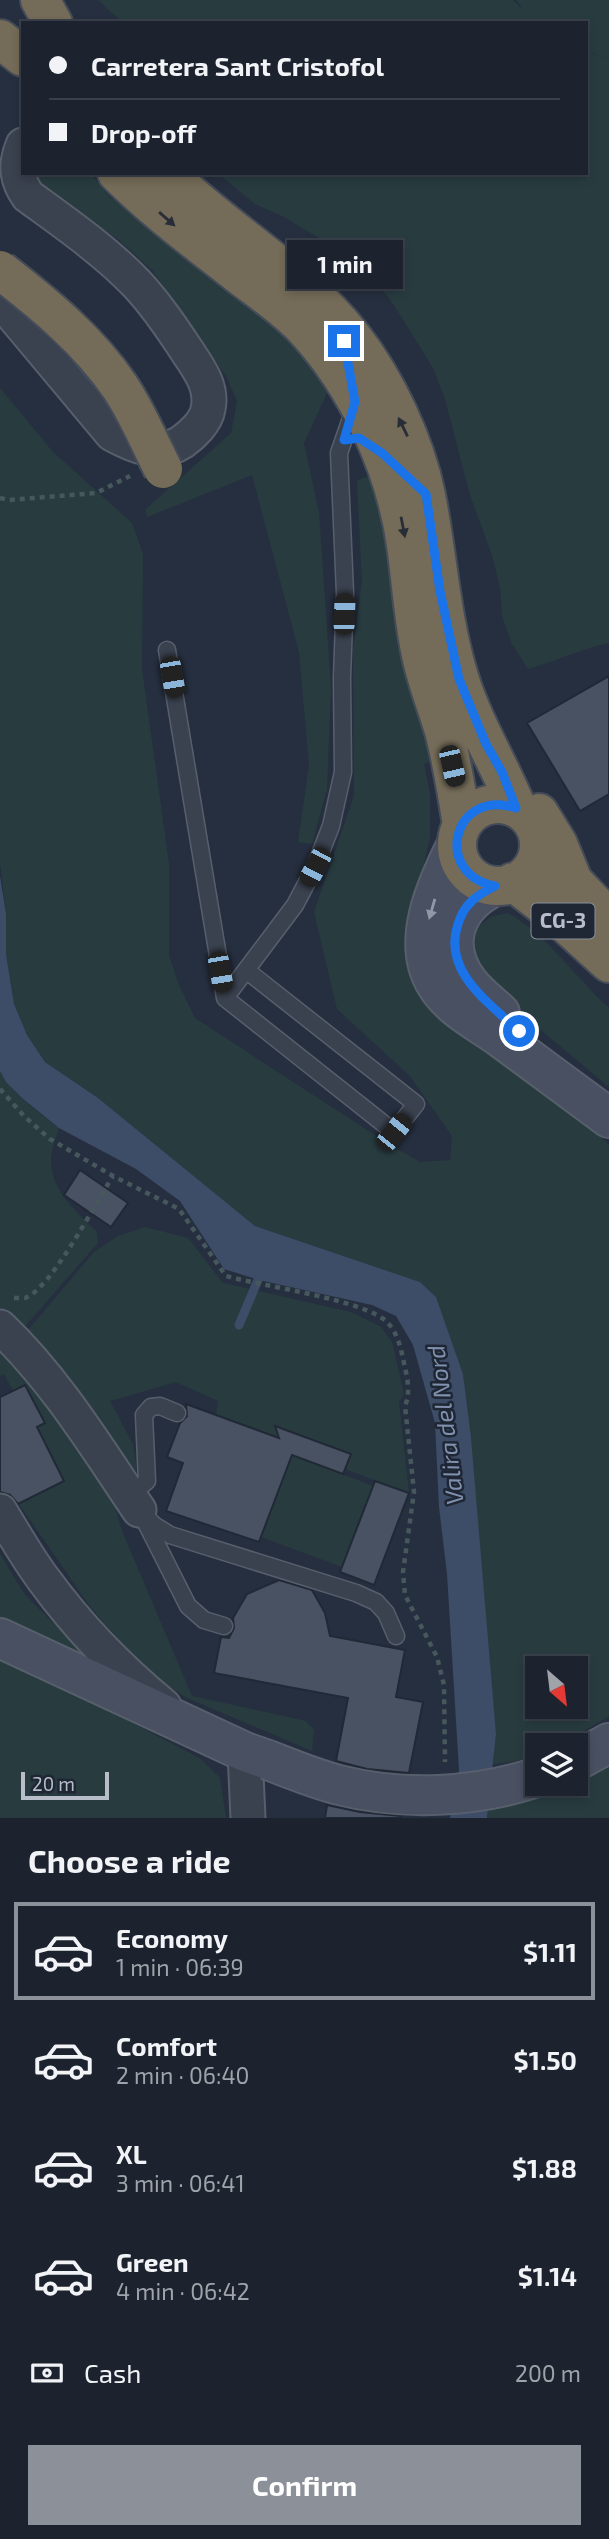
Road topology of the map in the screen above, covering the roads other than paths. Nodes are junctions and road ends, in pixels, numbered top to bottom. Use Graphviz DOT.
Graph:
graph roads {
  1 [pos="40,0"];
  2 [pos="52,21"];
  3 [pos="0,39"];
  4 [pos="21,55"];
  5 [pos="21,151"];
  6 [pos="119,175"];
  7 [pos="169,175"];
  8 [pos="0,270"];
  9 [pos="0,300"];
  10 [pos="339,321"];
  11 [pos="355,402"];
  12 [pos="344,440"];
  13 [pos="382,453"];
  14 [pos="172,456"];
  15 [pos="426,494"];
  16 [pos="167,650"];
  17 [pos="502,772"];
  18 [pos="516,808"];
  19 [pos="459,835"];
  20 [pos="515,874"];
  21 [pos="573,881"];
  22 [pos="609,919"];
  23 [pos="609,963"];
  24 [pos="246,970"];
  25 [pos="225,998"];
  26 [pos="609,1116"];
  27 [pos="6,1322"];
  28 [pos="177,1413"];
  29 [pos="131,1497"];
  30 [pos="0,1511"];
  31 [pos="224,1626"];
  32 [pos="396,1636"];
  33 [pos="0,1638"];
  34 [pos="184,1724"];
  35 [pos="609,1743"];
  36 [pos="588,1754"];
  37 [pos="256,1756"];
  38 [pos="525,1780"];
  39 [pos="248,1818"];
  1 -- 2 [label="highway"];
  3 -- 4 [label="highway"];
  5 -- 14 [label="street"];
  6 -- 11 [label="highway, CG-3, one-way"];
  7 -- 10 [label="highway, CG-3"];
  8 -- 14 [label="highway, bridge"];
  9 -- 14 [label="street"];
  10 -- 11 [label="lane"];
  15 -- 10 [label="highway, CG-3, one-way"];
  11 -- 12 [label="lane"];
  11 -- 13 [label="highway, CG-3"];
  12 -- 13 [label="lane"];
  12 -- 24 [label="lane"];
  13 -- 15 [label="lane"];
  13 -- 19 [label="highway, CG-3, one-way"];
  15 -- 17 [label="highway, CG-3"];
  16 -- 25 [label="lane"];
  17 -- 18 [label="highway, CG-3"];
  17 -- 21 [label="highway, CG-3"];
  18 -- 19 [label="highway"];
  18 -- 20 [label="highway, CG-3"];
  19 -- 20 [label="highway, CG-3"];
  19 -- 26 [label="main road, one-way"];
  20 -- 21 [label="highway, CG-3"];
  20 -- 23 [label="highway, CG-3"];
  20 -- 26 [label="main road"];
  21 -- 22 [label="highway, CG-3"];
  24 -- 25 [label="lane"];
  24 -- 25 [label="lane"];
  27 -- 29 [label="street"];
  28 -- 29 [label="lane"];
  29 -- 31 [label="lane"];
  29 -- 32 [label="lane"];
  30 -- 34 [label="street"];
  33 -- 34 [label="main road"];
  34 -- 37 [label="main road"];
  35 -- 36 [label="main road"];
  37 -- 38 [label="main road, bridge"];
  37 -- 39 [label="street"];
}
